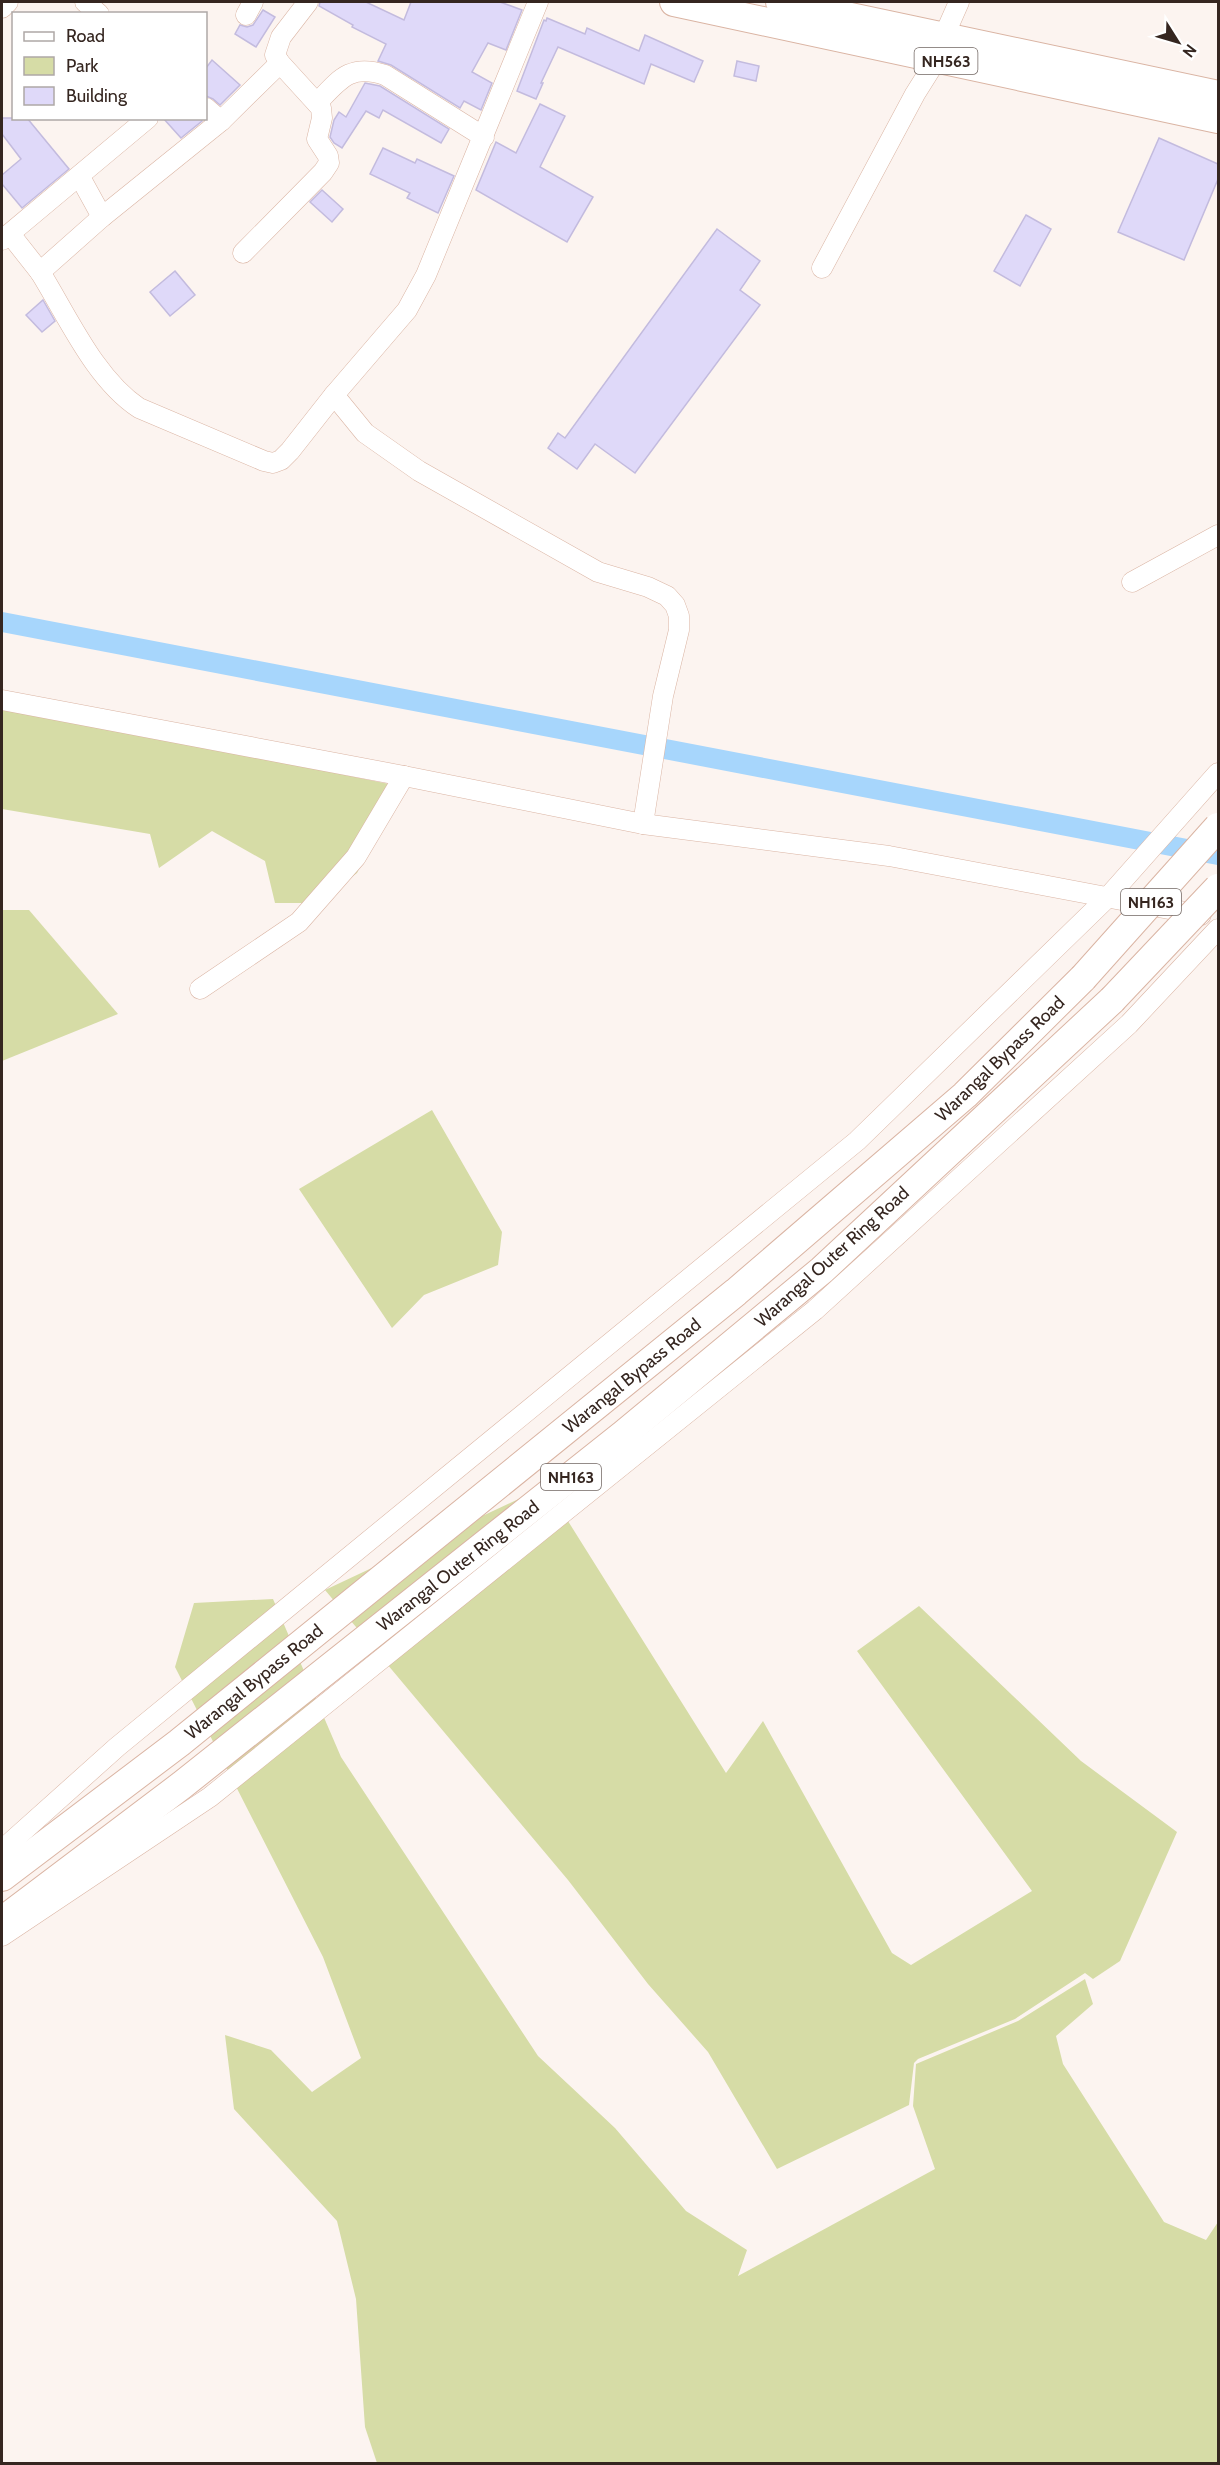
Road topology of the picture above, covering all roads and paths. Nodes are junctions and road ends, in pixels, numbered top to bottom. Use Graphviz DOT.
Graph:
graph roads {
  1 [pos="8,2"];
  2 [pos="85,2"];
  3 [pos="308,2"];
  4 [pos="537,2"];
  5 [pos="674,2"];
  6 [pos="780,2"];
  7 [pos="959,2"];
  8 [pos="2,8"];
  9 [pos="97,12"];
  10 [pos="941,47"];
  11 [pos="279,63"];
  12 [pos="1218,95"];
  13 [pos="317,103"];
  14 [pos="207,109"];
  15 [pos="1218,119"];
  16 [pos="146,120"];
  17 [pos="221,121"];
  18 [pos="484,137"];
  19 [pos="80,177"];
  20 [pos="102,217"];
  21 [pos="6,237"];
  22 [pos="243,253"];
  23 [pos="822,268"];
  24 [pos="40,272"];
  25 [pos="333,395"];
  26 [pos="1218,535"];
  27 [pos="1132,582"];
  28 [pos="2,700"];
  29 [pos="1218,773"];
  30 [pos="404,776"];
  31 [pos="643,824"];
  32 [pos="1218,826"];
  33 [pos="1218,888"];
  34 [pos="1108,897"];
  35 [pos="1218,919"];
  36 [pos="1218,929"];
  37 [pos="200,989"];
  38 [pos="2,1850"];
  39 [pos="2,1877"];
  40 [pos="2,1921"];
  41 [pos="2,1936"];
  1 -- 8 [label="street"];
  2 -- 9 [label="street"];
  3 -- 11 [label="street"];
  4 -- 18 [label="street"];
  5 -- 10 [label="highway, NH563"];
  6 -- 10 [label="highway, NH563"];
  7 -- 10 [label="street"];
  10 -- 12 [label="highway, NH563"];
  10 -- 15 [label="highway, NH563"];
  10 -- 23 [label="street"];
  11 -- 13 [label="street"];
  11 -- 17 [label="street"];
  13 -- 18 [label="street"];
  13 -- 22 [label="street"];
  14 -- 17 [label="street"];
  16 -- 19 [label="street"];
  17 -- 20 [label="street"];
  18 -- 25 [label="street"];
  19 -- 20 [label="street"];
  19 -- 21 [label="street"];
  20 -- 24 [label="street"];
  21 -- 24 [label="street"];
  24 -- 25 [label="street"];
  25 -- 31 [label="street"];
  26 -- 27 [label="street"];
  28 -- 30 [label="street"];
  29 -- 34 [label="street"];
  30 -- 31 [label="street"];
  30 -- 37 [label="street"];
  31 -- 34 [label="street"];
  32 -- 39 [label="highway, Warangal Bypass Road / NH163, bridge"];
  33 -- 40 [label="highway, Warangal Outer Ring Road / NH163, bridge"];
  34 -- 35 [label="street"];
  34 -- 38 [label="street"];
  36 -- 41 [label="street"];
}
